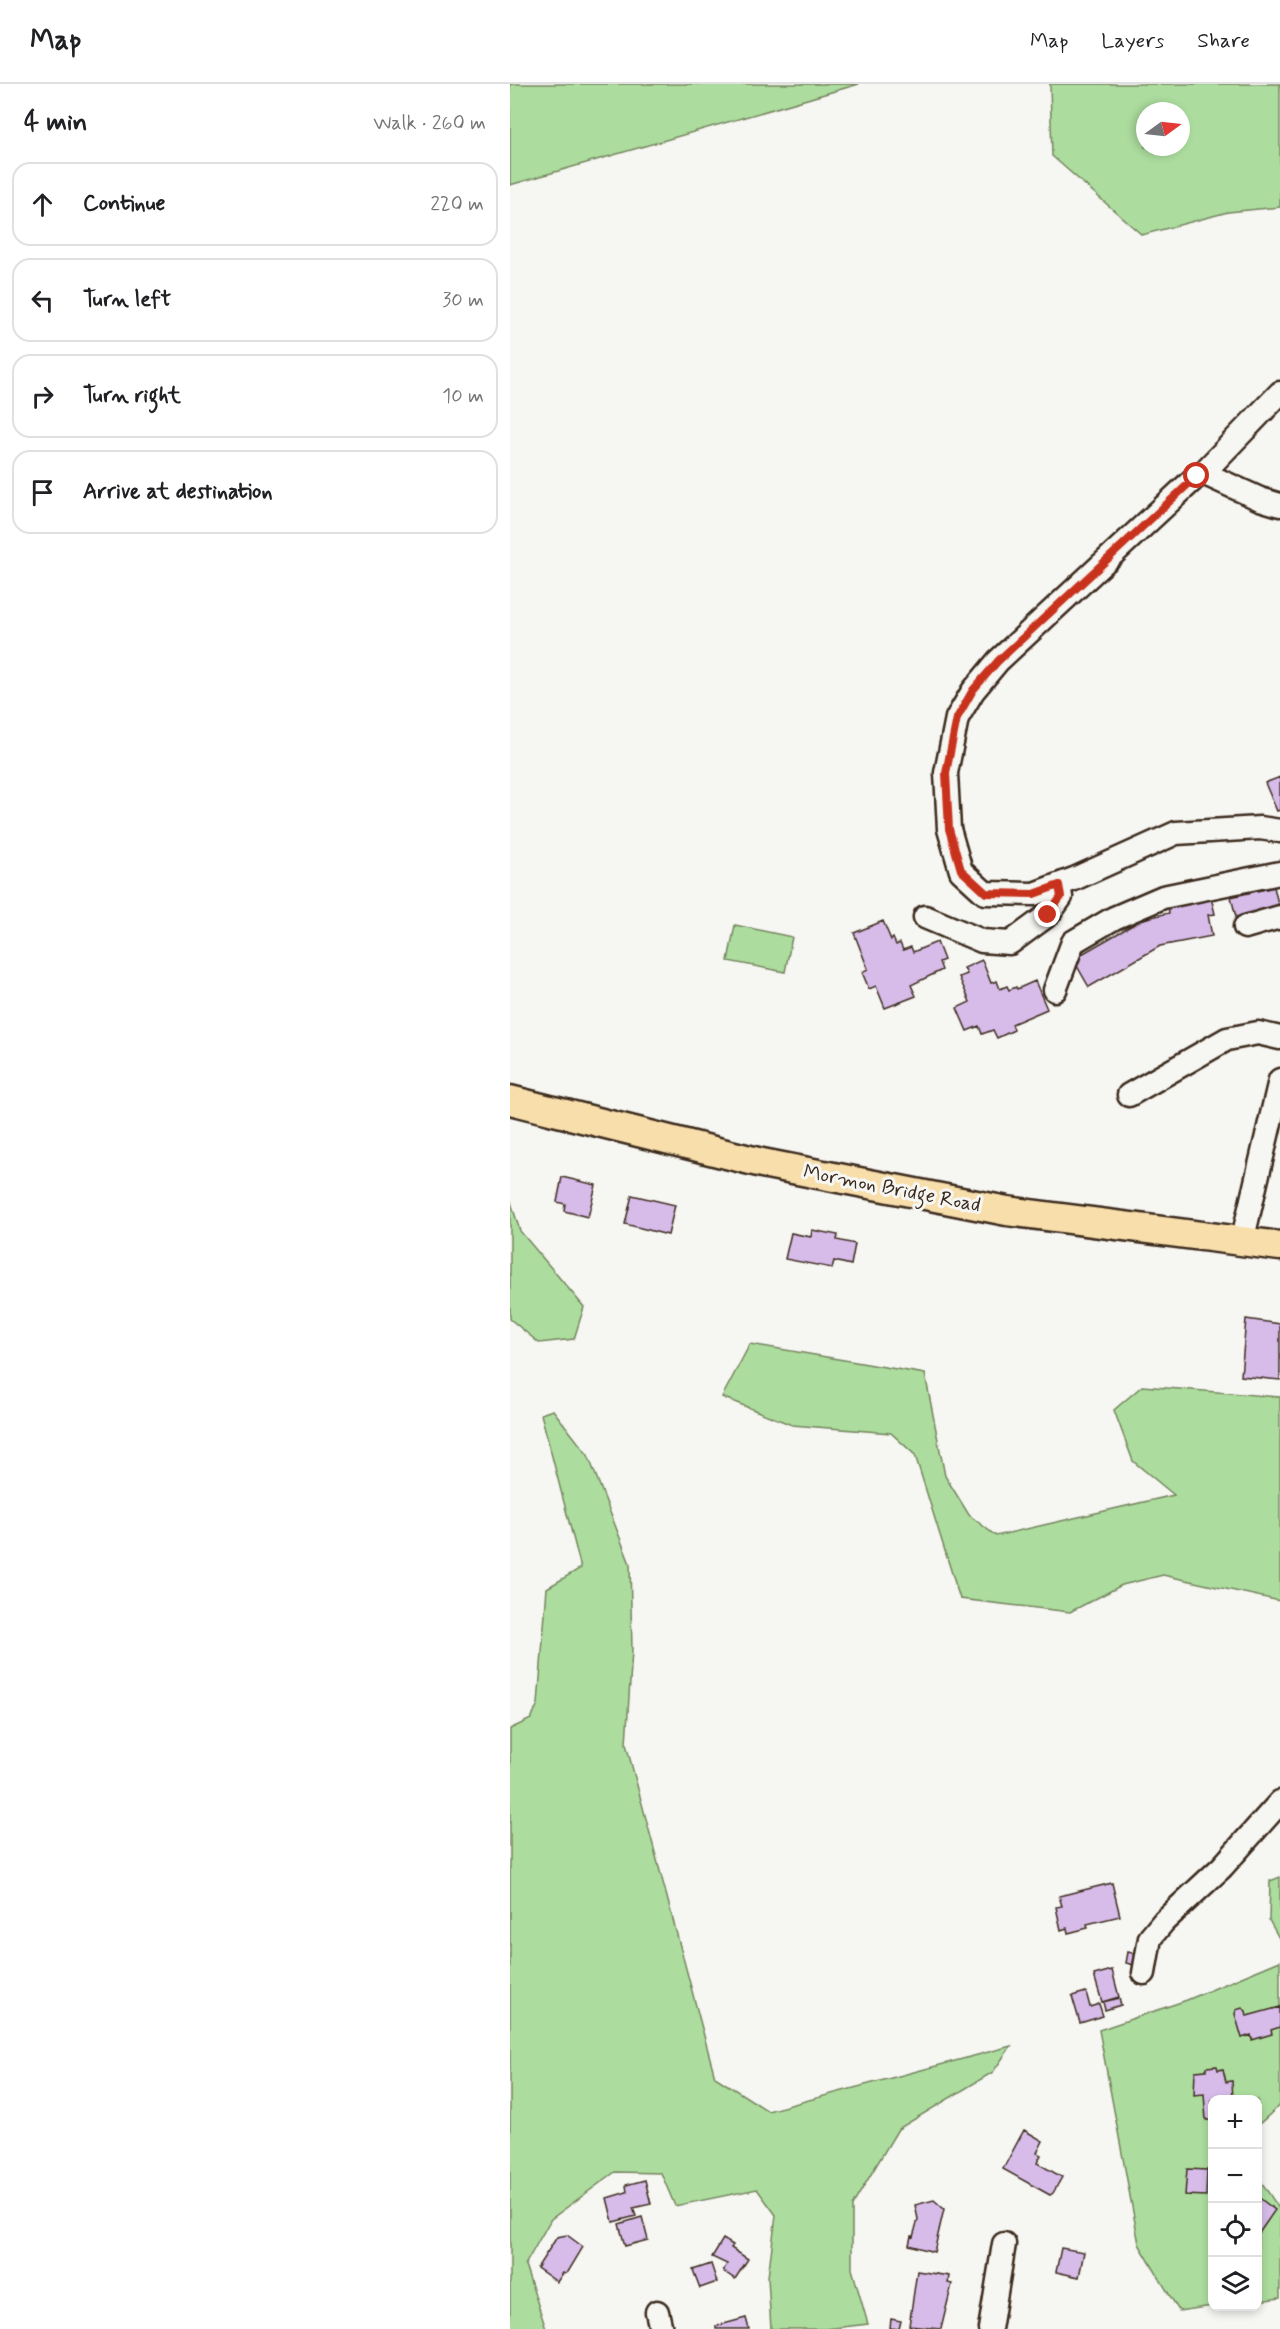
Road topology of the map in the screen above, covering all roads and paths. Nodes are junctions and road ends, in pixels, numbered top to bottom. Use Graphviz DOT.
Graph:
graph roads {
  1 [pos="1280,393"];
  2 [pos="1203,473"];
  3 [pos="1280,505"];
  4 [pos="1280,831"];
  5 [pos="1280,873"];
  6 [pos="1059,885"];
  7 [pos="926,917"];
  8 [pos="1280,918"];
  9 [pos="1245,927"];
  10 [pos="1055,990"];
  11 [pos="1280,1038"];
  12 [pos="1280,1080"];
  13 [pos="1129,1095"];
  14 [pos="510,1100"];
  15 [pos="1242,1242"];
  16 [pos="1280,1246"];
  17 [pos="1280,1802"];
  18 [pos="1144,1973"];
  19 [pos="1004,2244"];
  20 [pos="990,2329"];
  1 -- 2 [label="street"];
  2 -- 3 [label="street"];
  2 -- 6 [label="street"];
  4 -- 6 [label="street"];
  5 -- 10 [label="street"];
  6 -- 7 [label="street"];
  8 -- 9 [label="street"];
  11 -- 13 [label="street"];
  12 -- 15 [label="street"];
  14 -- 15 [label="main road, Mormon Bridge Road"];
  15 -- 16 [label="main road, Mormon Bridge Road"];
  17 -- 18 [label="street"];
  19 -- 20 [label="street"];
}
